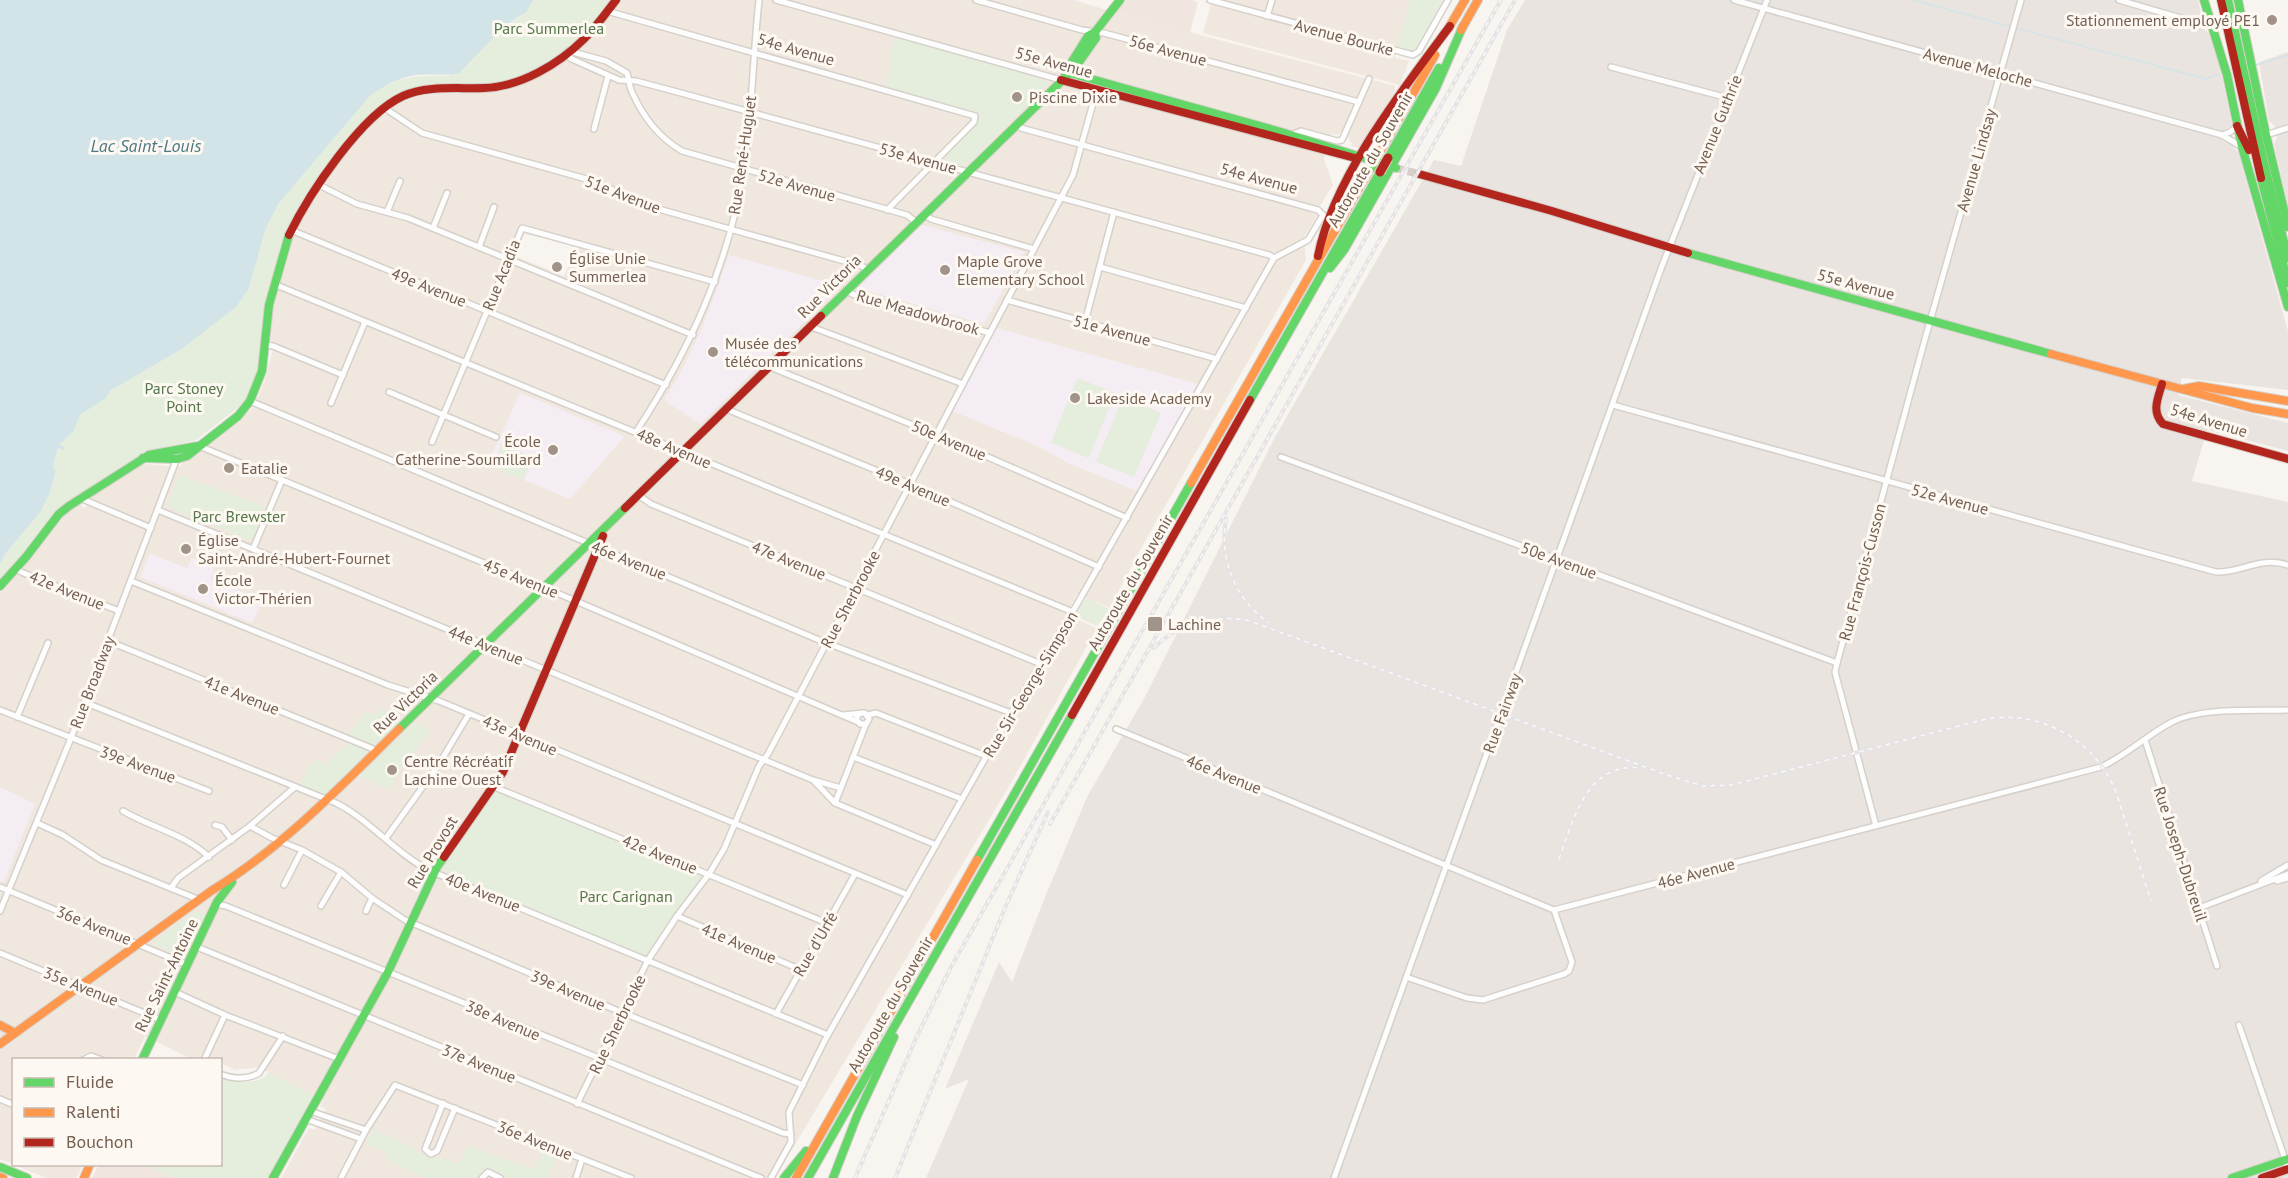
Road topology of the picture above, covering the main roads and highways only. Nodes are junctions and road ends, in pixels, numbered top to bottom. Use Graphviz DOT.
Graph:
graph roads {
  1 [pos="616,0"];
  2 [pos="1120,0"];
  3 [pos="1465,0"];
  4 [pos="1478,0"];
  5 [pos="2204,0"];
  6 [pos="2221,0"];
  7 [pos="2228,0"];
  8 [pos="2238,0"];
  9 [pos="1450,26"];
  10 [pos="1065,75"];
  11 [pos="1098,86"];
  12 [pos="2237,126"];
  13 [pos="1359,158"];
  14 [pos="1392,164"];
  15 [pos="1419,174"];
  16 [pos="2262,183"];
  17 [pos="2287,221"];
  18 [pos="2288,258"];
  19 [pos="1318,261"];
  20 [pos="1317,283"];
  21 [pos="2288,283"];
  22 [pos="2288,307"];
  23 [pos="2162,384"];
  24 [pos="2181,389"];
  25 [pos="2288,400"];
  26 [pos="2288,414"];
  27 [pos="2288,459"];
  28 [pos="618,515"];
  29 [pos="603,536"];
  30 [pos="588,543"];
  31 [pos="0,586"];
  32 [pos="236,876"];
  33 [pos="219,888"];
  34 [pos="200,900"];
  35 [pos="213,904"];
  36 [pos="906,1006"];
  37 [pos="0,1025"];
  38 [pos="15,1033"];
  39 [pos="0,1044"];
  40 [pos="143,1058"];
  41 [pos="824,1128"];
  42 [pos="2287,1164"];
  43 [pos="0,1167"];
  44 [pos="27,1178"];
  45 [pos="273,1178"];
  46 [pos="784,1178"];
  47 [pos="796,1178"];
  48 [pos="811,1178"];
  49 [pos="833,1178"];
  50 [pos="2232,1178"];
  51 [pos="2262,1178"];
  1 -- 31 [label="main road"];
  2 -- 10 [label="main road, Rue Victoria"];
  3 -- 9 [label="main road, Autoroute du Souvenir"];
  4 -- 14 [label="main road, Autoroute du Souvenir"];
  5 -- 12 [label="main road"];
  6 -- 16 [label="main road"];
  7 -- 18 [label="main road"];
  8 -- 17 [label="main road"];
  9 -- 13 [label="main road"];
  9 -- 19 [label="main road, Autoroute du Souvenir, bridge"];
  10 -- 11 [label="main road, 55e Avenue"];
  10 -- 28 [label="main road, Rue Victoria"];
  11 -- 13 [label="main road, 55e Avenue"];
  11 -- 13 [label="main road, 55e Avenue"];
  12 -- 16 [label="main road"];
  12 -- 22 [label="main road"];
  13 -- 14 [label="main road, 55e Avenue"];
  13 -- 19 [label="main road"];
  14 -- 20 [label="main road"];
  14 -- 20 [label="main road, Autoroute du Souvenir, bridge"];
  15 -- 23 [label="main road, 55e Avenue"];
  16 -- 21 [label="main road"];
  19 -- 41 [label="main road, Autoroute du Souvenir"];
  20 -- 36 [label="main road, Autoroute du Souvenir"];
  23 -- 24 [label="main road, 55e Avenue"];
  23 -- 27 [label="main road, 54e Avenue"];
  24 -- 25 [label="main road"];
  24 -- 26 [label="main road, 55e Avenue"];
  28 -- 29 [label="main road, Rue Victoria"];
  28 -- 30 [label="main road, Rue Victoria"];
  29 -- 30 [label="main road, Rue Victoria"];
  29 -- 45 [label="main road, Rue Provost"];
  30 -- 32 [label="main road, Rue Victoria"];
  32 -- 33 [label="main road, Rue Victoria"];
  32 -- 35 [label="main road, Rue Victoria"];
  33 -- 34 [label="main road, Rue Victoria"];
  33 -- 35 [label="main road"];
  34 -- 35 [label="main road"];
  34 -- 38 [label="main road, Rue Victoria"];
  35 -- 40 [label="main road, Rue Saint-Antoine"];
  36 -- 48 [label="main road, Autoroute du Souvenir"];
  36 -- 49 [label="main road"];
  37 -- 38 [label="main road"];
  38 -- 39 [label="main road, Rue Victoria"];
  41 -- 46 [label="main road"];
  41 -- 47 [label="main road, Autoroute du Souvenir"];
  42 -- 50 [label="main road"];
  42 -- 51 [label="main road"];
  43 -- 44 [label="main road"];
}
